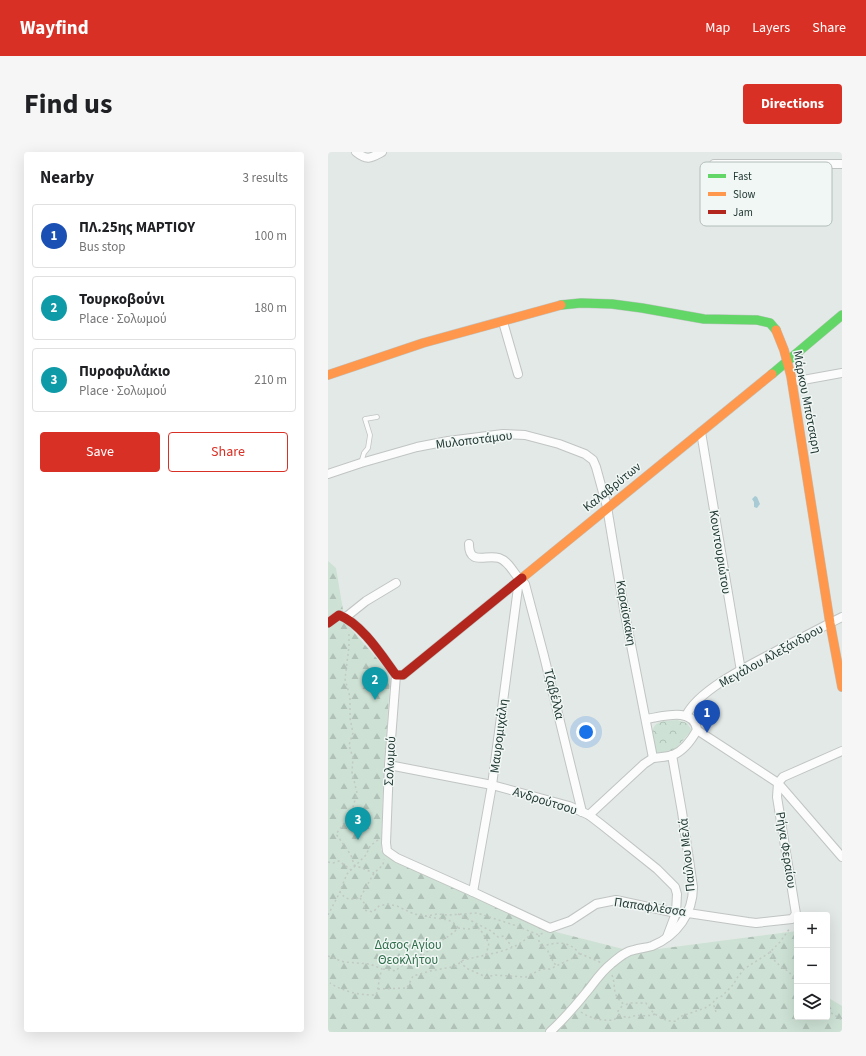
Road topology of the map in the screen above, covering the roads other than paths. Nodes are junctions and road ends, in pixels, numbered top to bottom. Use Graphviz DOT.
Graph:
graph roads {
  1 [pos="356,152"];
  2 [pos="382,152"];
  3 [pos="842,315"];
  4 [pos="503,322"];
  5 [pos="788,360"];
  6 [pos="842,373"];
  7 [pos="518,374"];
  8 [pos="328,375"];
  9 [pos="792,382"];
  10 [pos="377,417"];
  11 [pos="701,432"];
  12 [pos="361,463"];
  13 [pos="328,474"];
  14 [pos="608,507"];
  15 [pos="468,544"];
  16 [pos="519,580"];
  17 [pos="396,583"];
  18 [pos="842,617"];
  19 [pos="349,620"];
  20 [pos="328,623"];
  21 [pos="830,623"];
  22 [pos="740,671"];
  23 [pos="396,675"];
  24 [pos="842,687"];
  25 [pos="686,716"];
  26 [pos="646,719"];
  27 [pos="697,730"];
  28 [pos="842,751"];
  29 [pos="672,755"];
  30 [pos="653,758"];
  31 [pos="389,765"];
  32 [pos="778,783"];
  33 [pos="492,785"];
  34 [pos="586,814"];
  35 [pos="387,848"];
  36 [pos="842,857"];
  37 [pos="474,892"];
  38 [pos="676,913"];
  39 [pos="688,913"];
  40 [pos="793,918"];
  41 [pos="667,937"];
  42 [pos="550,1032"];
  1 -- 2 [label="street"];
  3 -- 5 [label="street, Καλαβρύτων"];
  4 -- 5 [label="street, Μάρκου Μπότσαρη"];
  4 -- 7 [label="street"];
  4 -- 8 [label="street, Μάρκου Μπότσαρη"];
  5 -- 9 [label="street, Μάρκου Μπότσαρη"];
  5 -- 11 [label="street, Καλαβρύτων"];
  6 -- 9 [label="street"];
  9 -- 21 [label="street, Μάρκου Μπότσαρη"];
  10 -- 12 [label="lane"];
  11 -- 14 [label="street, Καλαβρύτων"];
  11 -- 22 [label="street, Κουντουριώτου"];
  12 -- 13 [label="street, Μυλοποτάμου"];
  12 -- 14 [label="street, Μυλοποτάμου"];
  14 -- 16 [label="street, Καλαβρύτων"];
  14 -- 26 [label="street, Καραϊσκάκη"];
  15 -- 16 [label="street, Τζαβέλλα"];
  16 -- 23 [label="street, Καλαβρύτων"];
  16 -- 33 [label="street, Μαυρομιχάλη"];
  16 -- 34 [label="street, Τζαβέλλα"];
  17 -- 19 [label="street"];
  18 -- 21 [label="street, Μεγάλου Αλεξάνδρου"];
  19 -- 20 [label="street"];
  19 -- 23 [label="street"];
  21 -- 22 [label="street, Μεγάλου Αλεξάνδρου"];
  21 -- 24 [label="street, Μάρκου Μπότσαρη"];
  22 -- 25 [label="street, Μεγάλου Αλεξάνδρου"];
  23 -- 31 [label="street, Σολωμού"];
  25 -- 26 [label="street"];
  25 -- 27 [label="street"];
  26 -- 30 [label="street, Καραϊσκάκη"];
  27 -- 29 [label="street"];
  27 -- 32 [label="street"];
  28 -- 32 [label="street"];
  29 -- 30 [label="street"];
  29 -- 39 [label="street, Παύλου Μελά"];
  30 -- 34 [label="street"];
  31 -- 33 [label="street, Ανδρούτσου"];
  31 -- 35 [label="street, Σολωμού"];
  32 -- 36 [label="street"];
  32 -- 40 [label="street, Ρήγα Φεραίου"];
  33 -- 34 [label="street, Ανδρούτσου"];
  33 -- 37 [label="street, Μαυρομιχάλη"];
  34 -- 38 [label="street, Ανδρούτσου"];
  35 -- 37 [label="street, Παπαφλέσσα"];
  37 -- 38 [label="street, Παπαφλέσσα"];
  38 -- 39 [label="street, Παπαφλέσσα"];
  38 -- 41 [label="street, Ανδρούτσου"];
  39 -- 40 [label="street, Παπαφλέσσα"];
  39 -- 41 [label="street, Παύλου Μελά"];
  41 -- 42 [label="street, Παύλου Μελά"];
}
